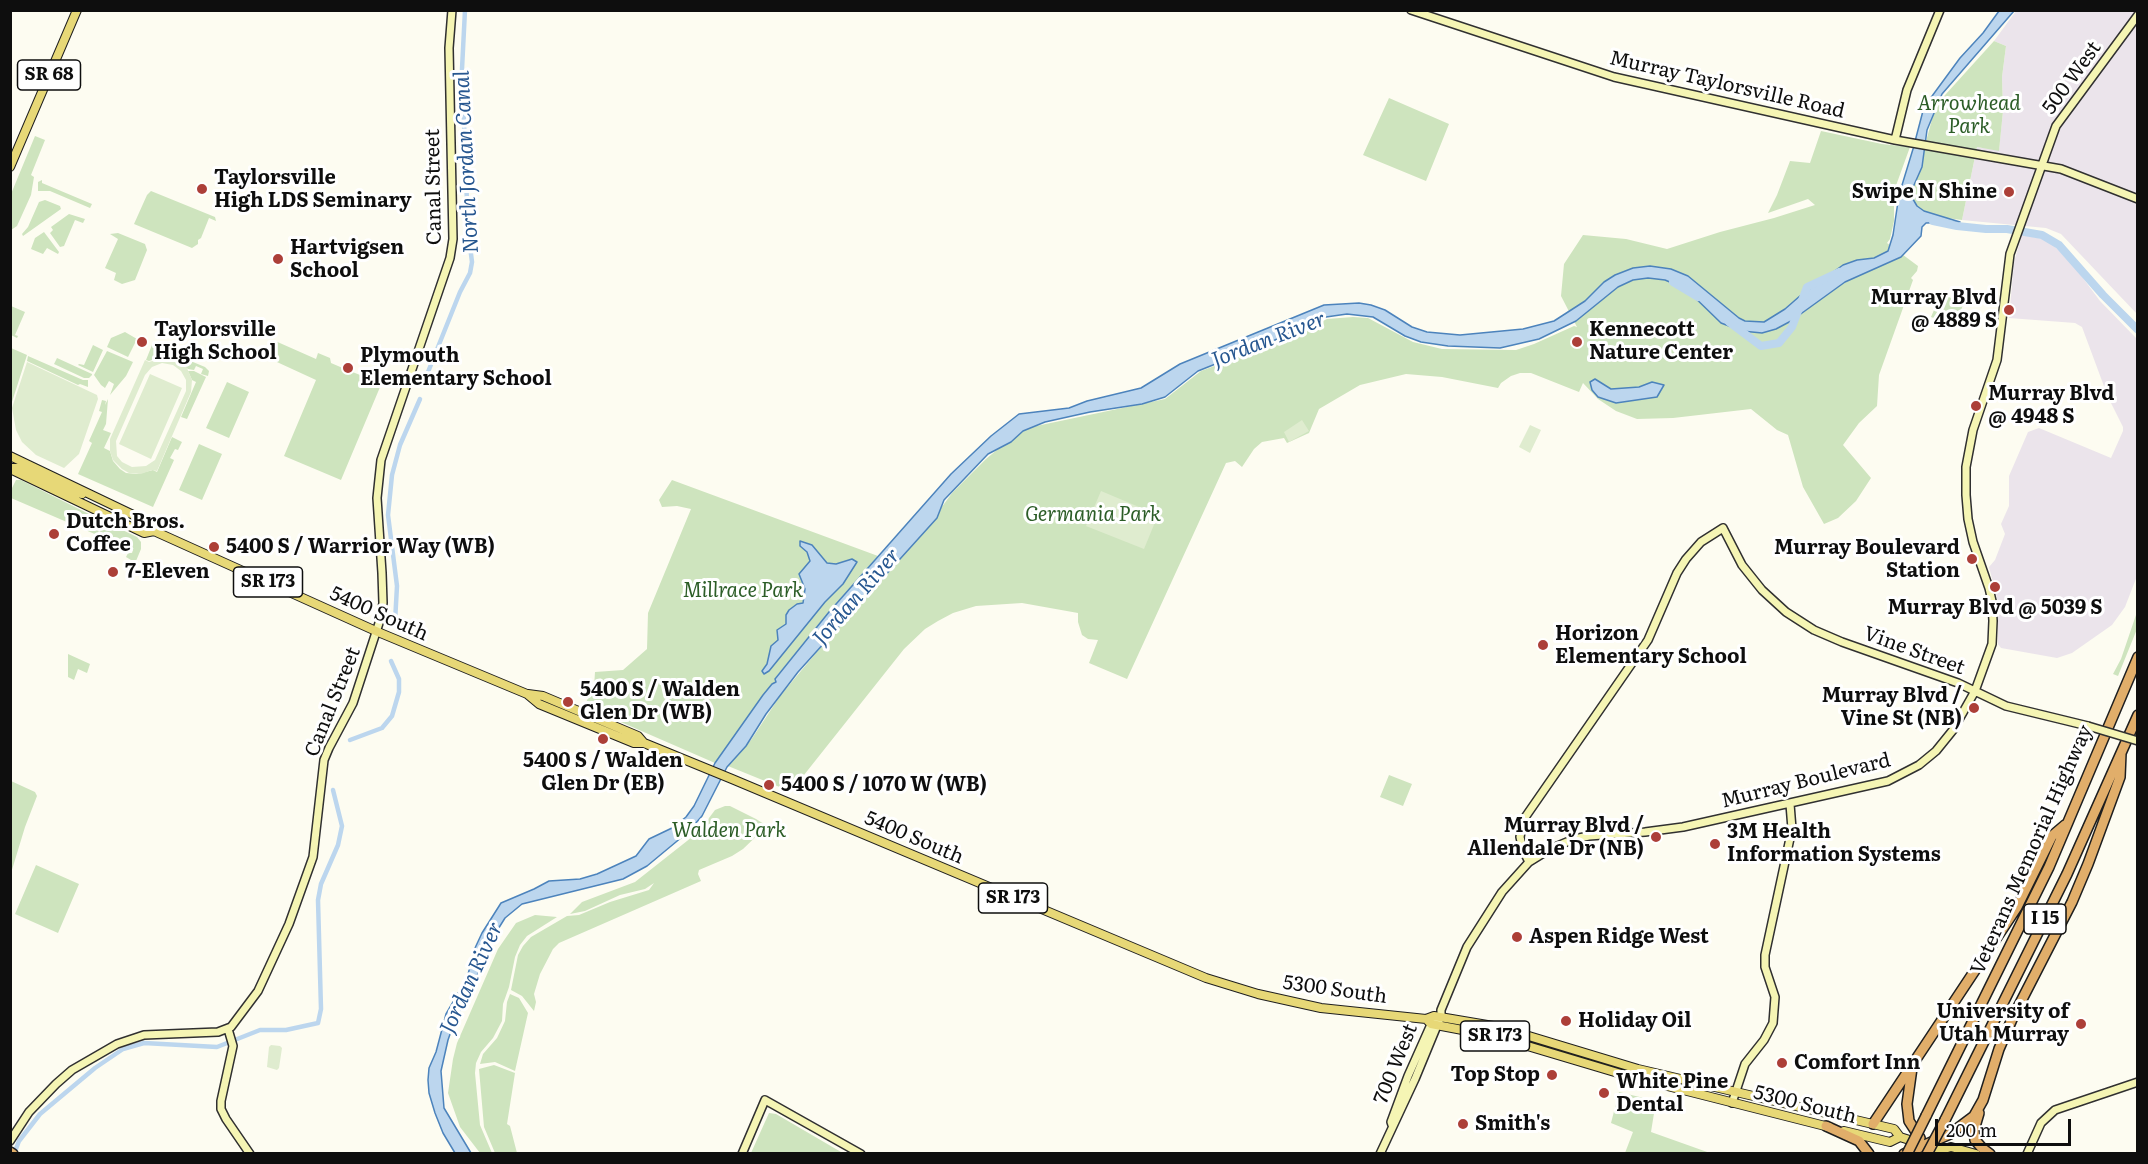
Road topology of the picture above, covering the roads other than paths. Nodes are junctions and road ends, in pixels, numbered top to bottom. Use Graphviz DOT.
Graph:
graph roads {
  1 [pos="77,10"];
  2 [pos="452,10"];
  3 [pos="1411,10"];
  4 [pos="1940,10"];
  5 [pos="2138,15"];
  6 [pos="1894,140"];
  7 [pos="2043,165"];
  8 [pos="10,168"];
  9 [pos="2138,199"];
  10 [pos="10,456"];
  11 [pos="10,468"];
  12 [pos="98,498"];
  13 [pos="154,531"];
  14 [pos="378,632"];
  15 [pos="2138,657"];
  16 [pos="1975,691"];
  17 [pos="2138,715"];
  18 [pos="2138,741"];
  19 [pos="2121,753"];
  20 [pos="1790,804"];
  21 [pos="2067,824"];
  22 [pos="1529,862"];
  23 [pos="1240,989"];
  24 [pos="1435,1018"];
  25 [pos="229,1033"];
  26 [pos="1914,1063"];
  27 [pos="2138,1082"];
  28 [pos="1735,1092"];
  29 [pos="1983,1100"];
  30 [pos="1732,1103"];
  31 [pos="1873,1124"];
  32 [pos="1826,1126"];
  33 [pos="1900,1137"];
  34 [pos="10,1142"];
  35 [pos="1926,1149"];
  36 [pos="1942,1152"];
  37 [pos="250,1154"];
  38 [pos="742,1154"];
  39 [pos="861,1154"];
  40 [pos="1380,1154"];
  41 [pos="1869,1154"];
  42 [pos="1906,1154"];
  43 [pos="1976,1154"];
  44 [pos="1990,1154"];
  45 [pos="2027,1154"];
  1 -- 8 [label="main road, SR 68"];
  2 -- 14 [label="street, Canal Street"];
  3 -- 6 [label="street, Murray Taylorsville Road"];
  4 -- 6 [label="street"];
  5 -- 7 [label="street, 500 West"];
  6 -- 7 [label="street, Murray Taylorsville Road"];
  7 -- 9 [label="street, Murray Taylorsville Road"];
  7 -- 16 [label="street, Murray Boulevard"];
  10 -- 12 [label="main road, 5400 South / SR 173"];
  11 -- 12 [label="main road"];
  11 -- 13 [label="main road, 5400 South / SR 173"];
  12 -- 13 [label="main road, 5400 South / SR 173"];
  13 -- 14 [label="main road, 5400 South / SR 173"];
  14 -- 23 [label="main road, 5400 South / SR 173"];
  14 -- 25 [label="street, Canal Street"];
  15 -- 21 [label="highway, Veterans Memorial Highway / I 15"];
  16 -- 18 [label="street, Vine Street, bridge"];
  16 -- 20 [label="street, Murray Boulevard"];
  16 -- 22 [label="street, Vine Street"];
  17 -- 19 [label="highway, Veterans Memorial Highway / I 15"];
  19 -- 29 [label="highway"];
  19 -- 35 [label="highway, Veterans Memorial Highway / I 15, bridge"];
  20 -- 22 [label="street, Murray Boulevard"];
  20 -- 28 [label="street"];
  21 -- 26 [label="highway"];
  21 -- 42 [label="highway, Veterans Memorial Highway / I 15, bridge"];
  22 -- 24 [label="street, Murray Boulevard"];
  23 -- 24 [label="main road, 5300 South / SR 173"];
  24 -- 28 [label="main road, 5300 South / SR 173"];
  24 -- 30 [label="main road, 5300 South / SR 173"];
  24 -- 40 [label="street, 700 West"];
  25 -- 34 [label="street"];
  25 -- 37 [label="street"];
  26 -- 31 [label="highway"];
  26 -- 35 [label="highway"];
  27 -- 45 [label="street"];
  28 -- 30 [label="street"];
  28 -- 31 [label="main road, 5300 South / SR 173"];
  29 -- 35 [label="highway"];
  29 -- 44 [label="highway"];
  30 -- 32 [label="main road, 5300 South / SR 173"];
  31 -- 33 [label="main road, 5300 South / SR 173"];
  32 -- 33 [label="main road, 5300 South / SR 173"];
  32 -- 41 [label="highway"];
  33 -- 35 [label="main road, 5300 South / SR 173"];
  35 -- 36 [label="main road, 5300 South / SR 173"];
  35 -- 42 [label="highway"];
  36 -- 43 [label="main road, 5300 South / SR 173"];
  38 -- 39 [label="street"];
}
